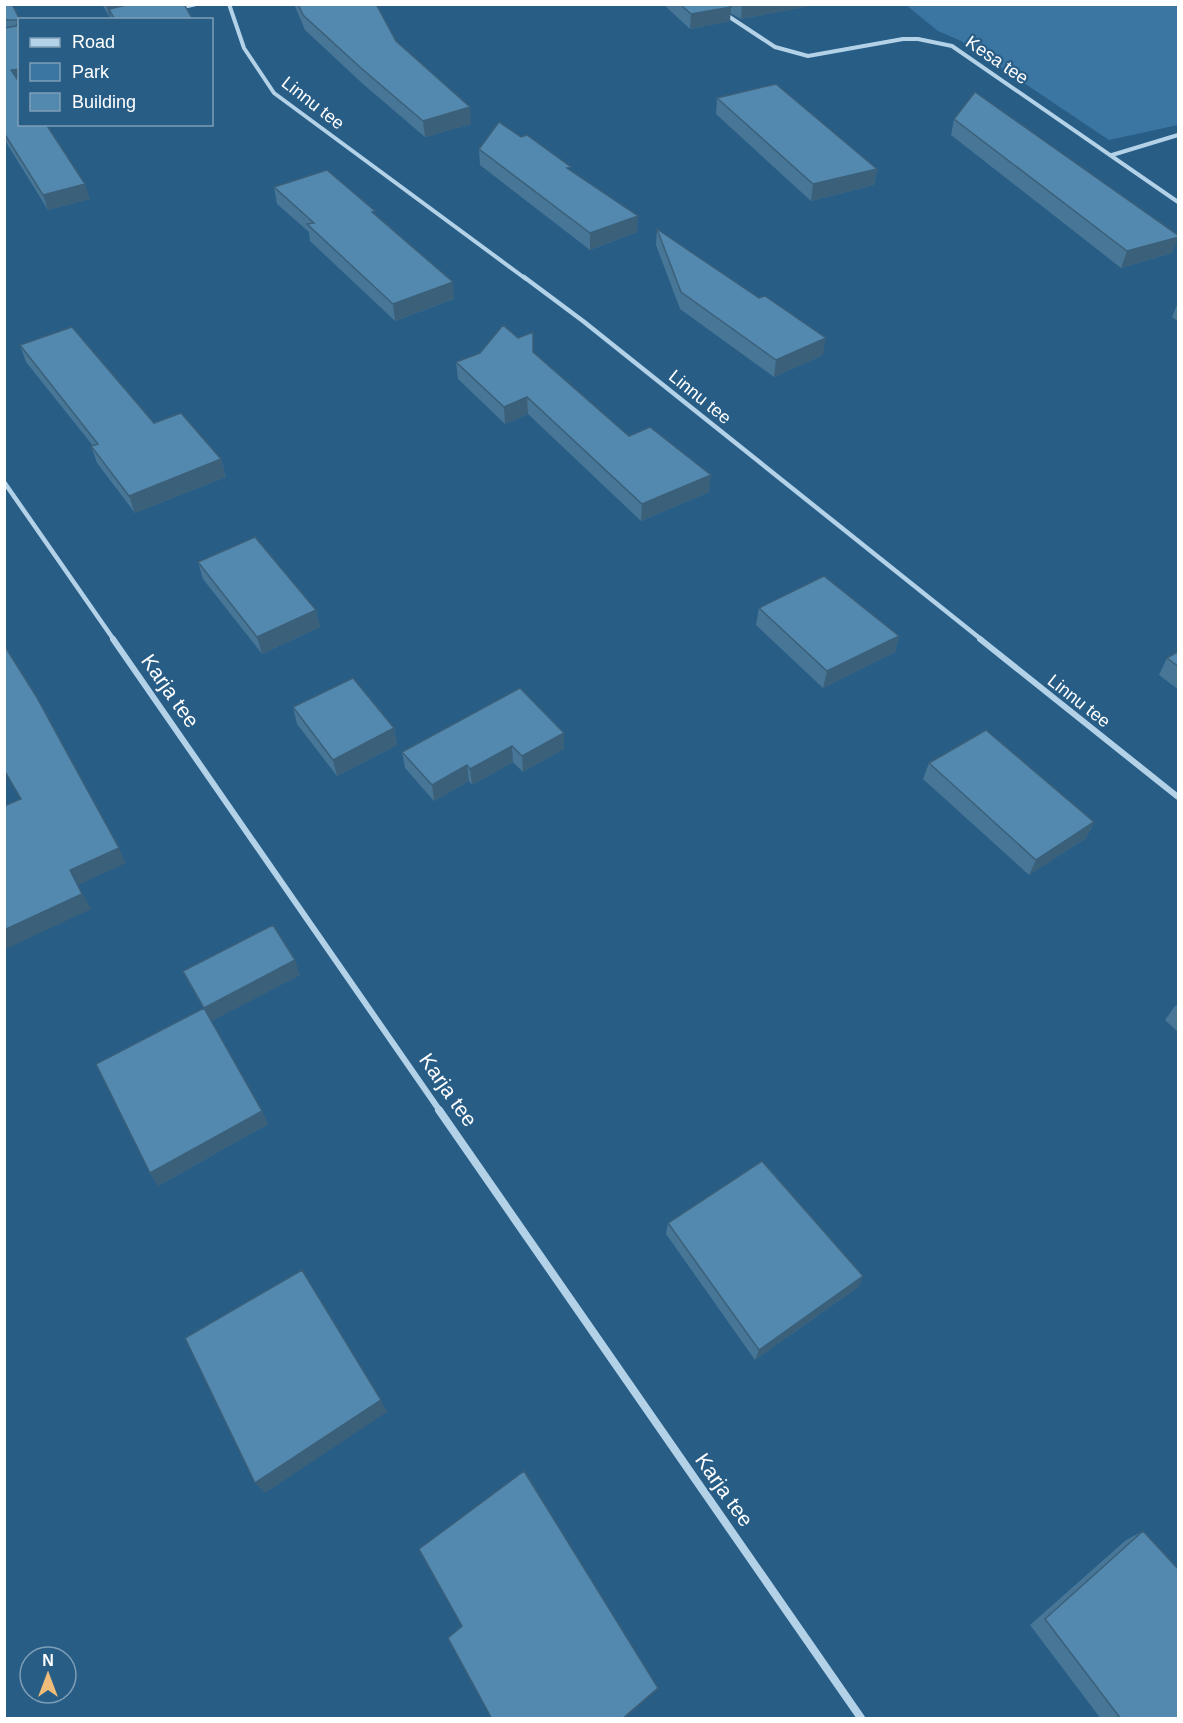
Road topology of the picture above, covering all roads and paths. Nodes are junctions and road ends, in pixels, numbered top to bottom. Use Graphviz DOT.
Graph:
graph roads {
  1 [pos="196,4"];
  2 [pos="229,4"];
  3 [pos="175,8"];
  4 [pos="720,11"];
  5 [pos="1179,135"];
  6 [pos="1112,155"];
  7 [pos="1179,202"];
  8 [pos="4,482"];
  9 [pos="1179,797"];
  10 [pos="861,1719"];
  1 -- 3 [label="street"];
  2 -- 9 [label="street, Linnu tee"];
  4 -- 6 [label="street, Kesa tee"];
  5 -- 6 [label="street"];
  6 -- 7 [label="street, Kesa tee"];
  8 -- 10 [label="street, Karja tee"];
}
